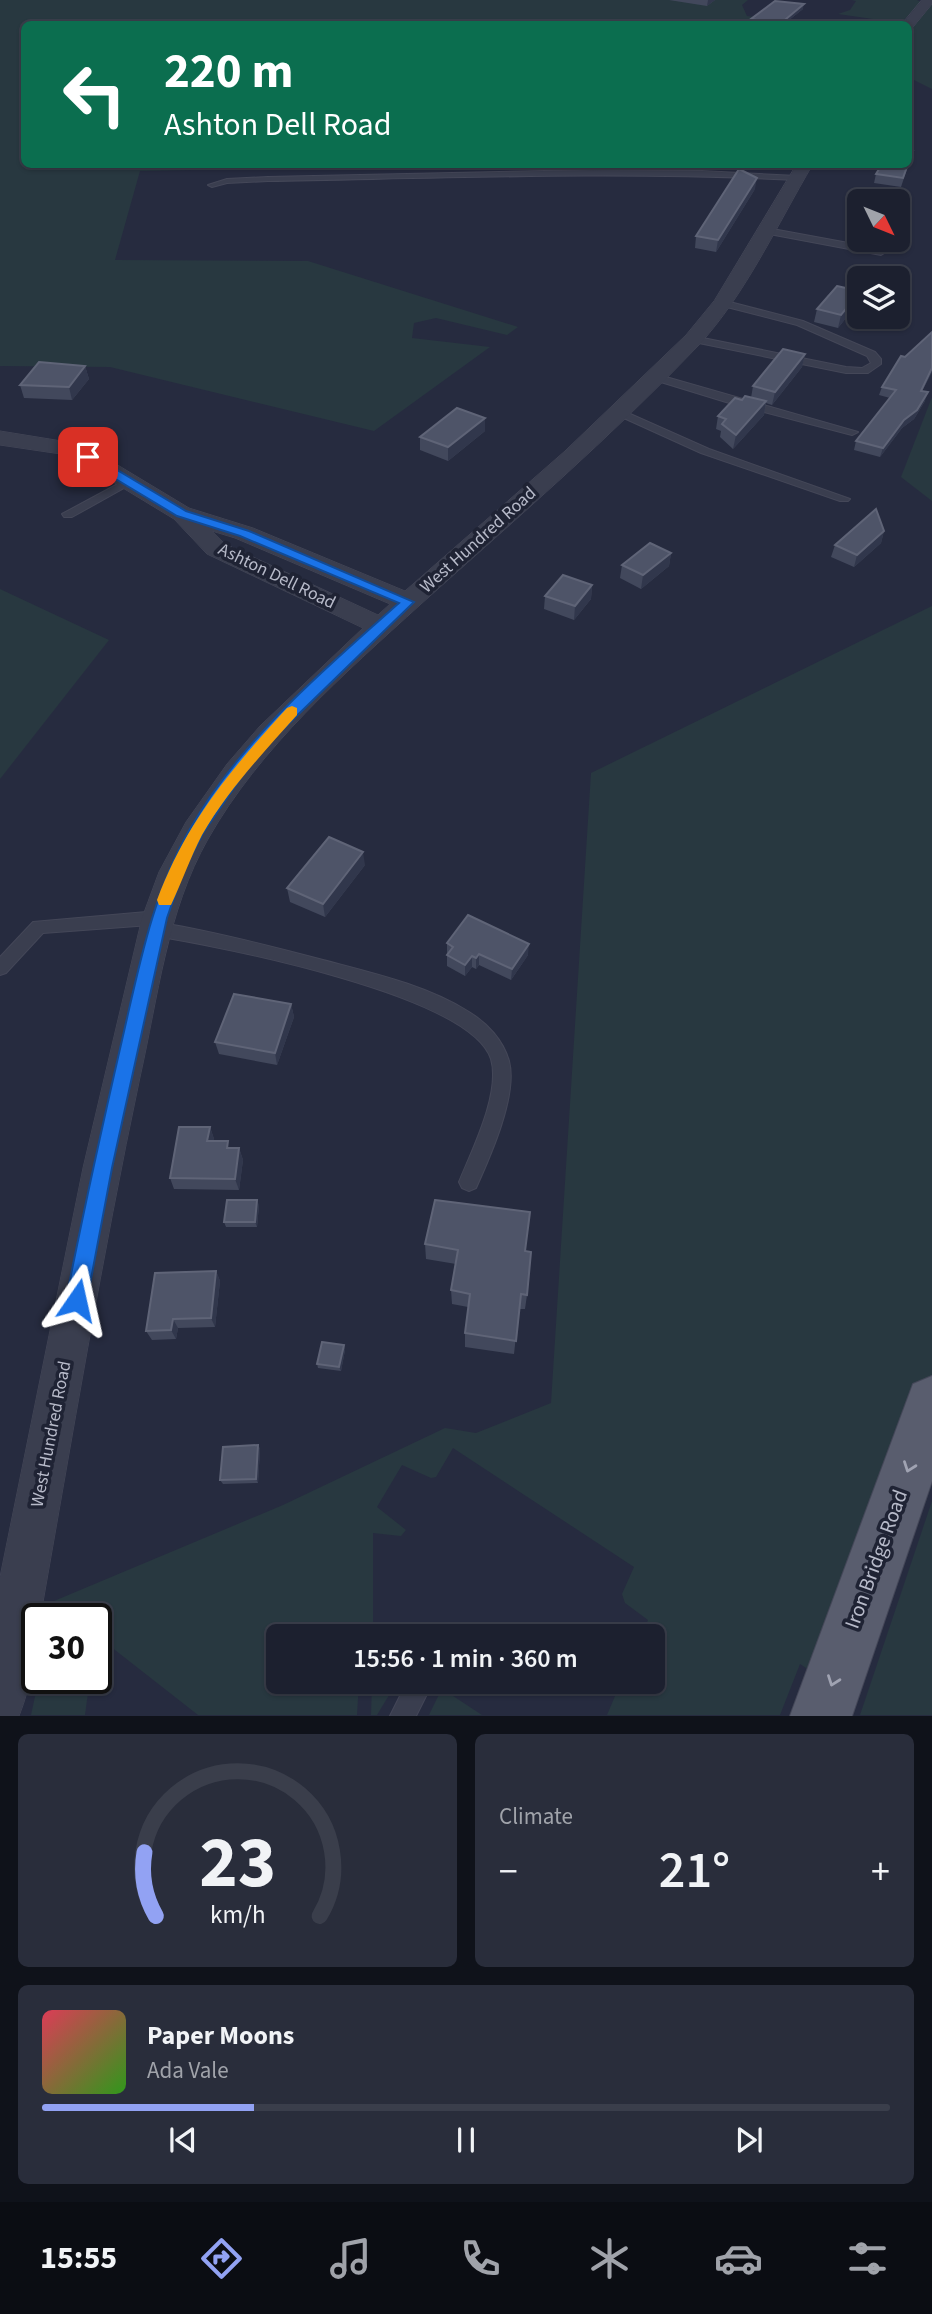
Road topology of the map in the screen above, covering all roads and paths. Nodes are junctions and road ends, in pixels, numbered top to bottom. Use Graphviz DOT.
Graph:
graph roads {
  1 [pos="929,0"];
  2 [pos="911,21"];
  3 [pos="801,171"];
  4 [pos="212,185"];
  5 [pos="767,231"];
  6 [pos="847,246"];
  7 [pos="722,303"];
  8 [pos="693,339"];
  9 [pos="655,377"];
  10 [pos="618,412"];
  11 [pos="852,432"];
  12 [pos="0,438"];
  13 [pos="129,481"];
  14 [pos="844,499"];
  15 [pos="181,513"];
  16 [pos="68,514"];
  17 [pos="408,602"];
  18 [pos="382,626"];
  19 [pos="157,924"];
  20 [pos="0,968"];
  21 [pos="469,1182"];
  22 [pos="932,1403"];
  23 [pos="414,1694"];
  24 [pos="0,1701"];
  25 [pos="402,1716"];
  26 [pos="821,1716"];
  1 -- 2 [label="street"];
  3 -- 4 [label="lane"];
  3 -- 5 [label="street, West Hundred Road"];
  5 -- 6 [label="lane"];
  5 -- 7 [label="street, West Hundred Road"];
  7 -- 8 [label="street, West Hundred Road"];
  7 -- 8 [label="lane"];
  8 -- 9 [label="street, West Hundred Road"];
  9 -- 10 [label="street, West Hundred Road"];
  9 -- 11 [label="lane"];
  10 -- 14 [label="lane"];
  10 -- 17 [label="street, West Hundred Road"];
  12 -- 13 [label="street, Ashton Dell Road"];
  13 -- 15 [label="street, Ashton Dell Road"];
  13 -- 16 [label="lane"];
  15 -- 17 [label="street, Ashton Dell Road"];
  15 -- 18 [label="street, Ashton Dell Road"];
  17 -- 18 [label="street, West Hundred Road"];
  18 -- 19 [label="street, West Hundred Road"];
  19 -- 20 [label="lane"];
  19 -- 21 [label="lane"];
  19 -- 24 [label="street, West Hundred Road"];
  22 -- 26 [label="main road, Iron Bridge Road, one-way"];
  23 -- 25 [label="lane"];
}
